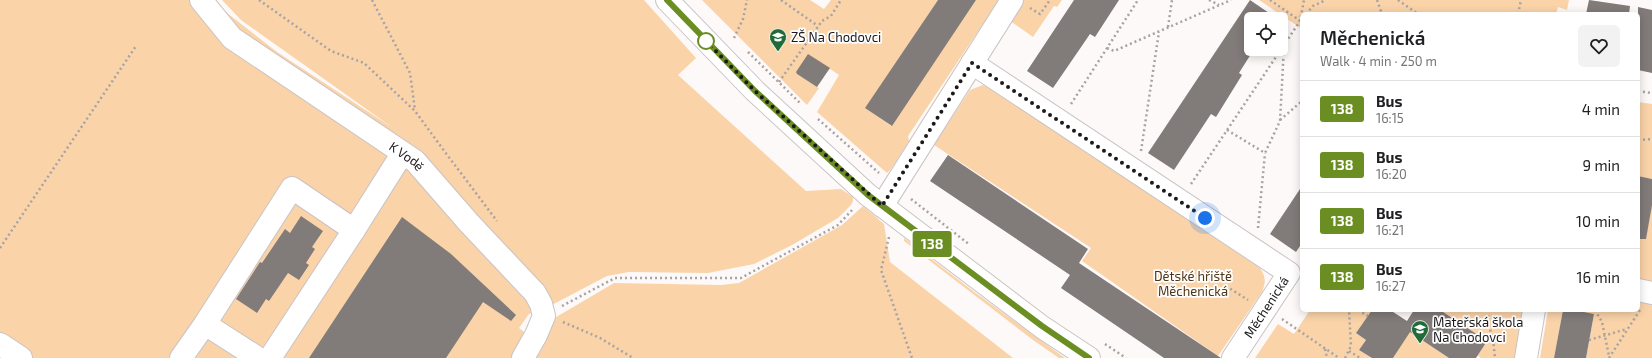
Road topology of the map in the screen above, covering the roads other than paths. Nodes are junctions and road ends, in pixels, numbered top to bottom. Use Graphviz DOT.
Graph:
graph roads {
  1 [pos="201,0"];
  2 [pos="667,0"];
  3 [pos="1020,4"];
  4 [pos="972,63"];
  5 [pos="402,154"];
  6 [pos="875,200"];
  7 [pos="354,230"];
  8 [pos="1534,312"];
  9 [pos="205,324"];
  10 [pos="0,344"];
  11 [pos="1095,350"];
  12 [pos="21,358"];
  13 [pos="182,358"];
  14 [pos="258,358"];
  15 [pos="270,358"];
  16 [pos="523,358"];
  17 [pos="1233,358"];
  18 [pos="1526,358"];
  1 -- 5 [label="street, K Vodě"];
  2 -- 6 [label="street"];
  3 -- 4 [label="street"];
  4 -- 6 [label="street"];
  4 -- 17 [label="street, Měchenická"];
  5 -- 7 [label="street"];
  5 -- 16 [label="street, K Vodě"];
  6 -- 11 [label="street"];
  7 -- 9 [label="street"];
  7 -- 15 [label="street"];
  8 -- 18 [label="street"];
  9 -- 13 [label="street"];
  9 -- 14 [label="street"];
  10 -- 12 [label="street"];
}
